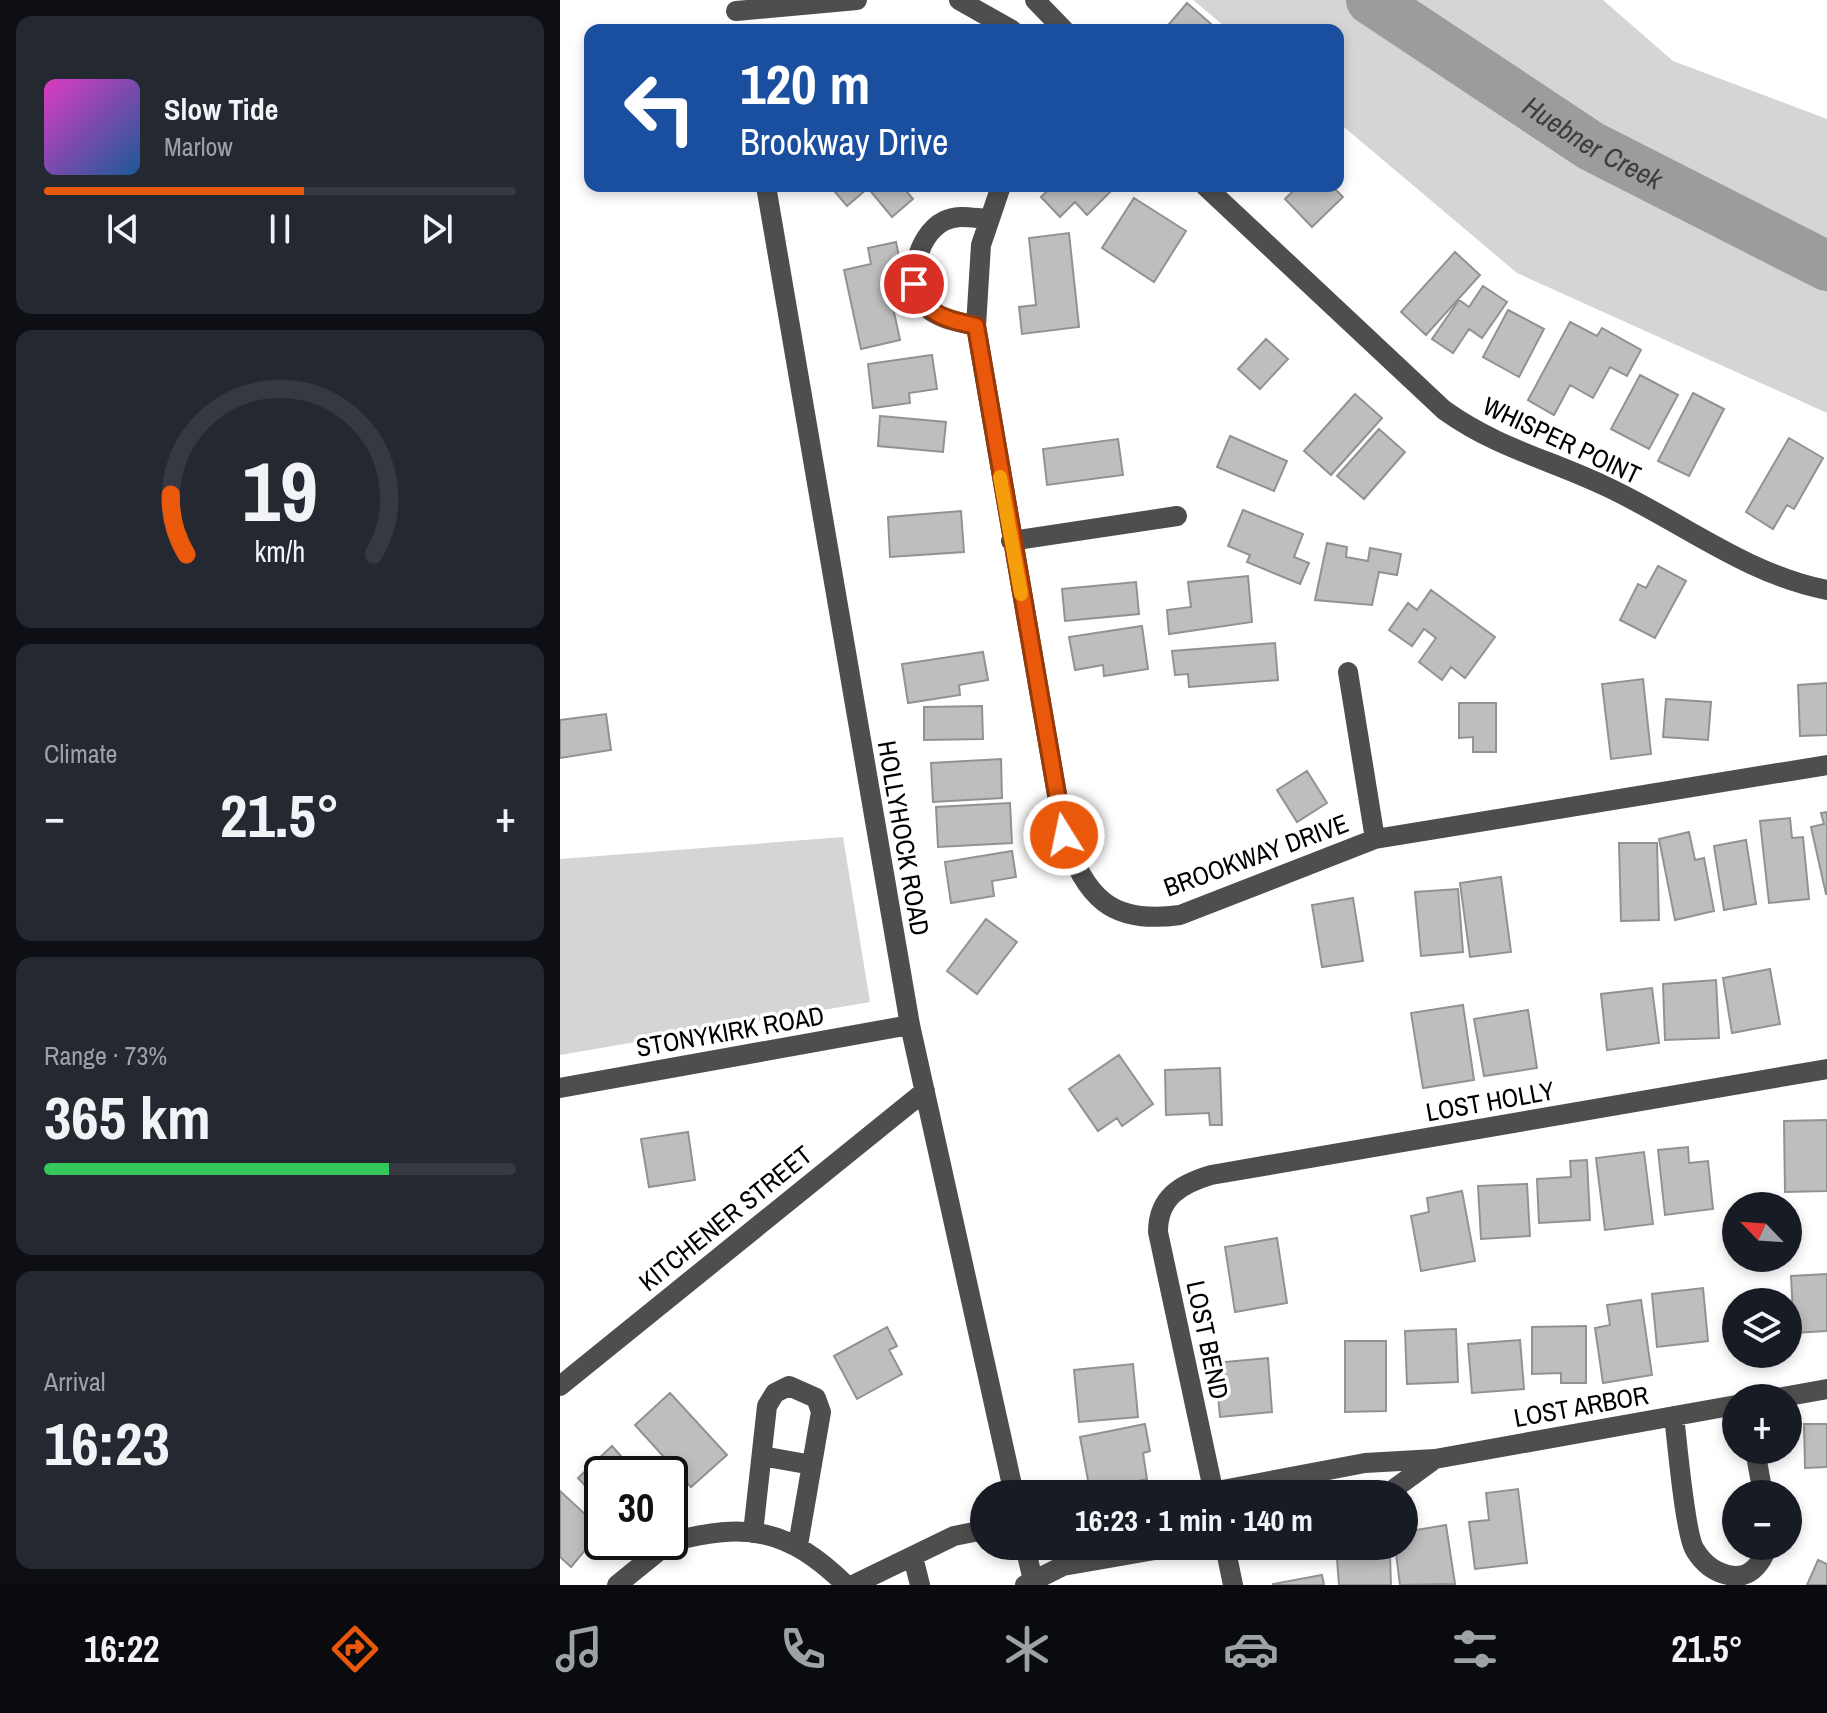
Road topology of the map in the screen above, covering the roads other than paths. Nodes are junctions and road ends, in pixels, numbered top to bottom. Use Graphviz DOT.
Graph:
graph roads {
  1 [pos="857,0"];
  2 [pos="959,0"];
  3 [pos="1035,0"];
  4 [pos="737,14"];
  5 [pos="1001,24"];
  6 [pos="1058,24"];
  7 [pos="767,192"];
  8 [pos="998,192"];
  9 [pos="1211,192"];
  10 [pos="987,219"];
  11 [pos="976,326"];
  12 [pos="1177,516"];
  13 [pos="1011,541"];
  14 [pos="1827,590"];
  15 [pos="1348,672"];
  16 [pos="1827,765"];
  17 [pos="1375,839"];
  18 [pos="910,1025"];
  19 [pos="1827,1069"];
  20 [pos="560,1088"];
  21 [pos="925,1091"];
  22 [pos="1167,1198"];
  23 [pos="564,1378"];
  24 [pos="1827,1389"];
  25 [pos="1802,1394"];
  26 [pos="1722,1407"];
  27 [pos="1674,1416"];
  28 [pos="762,1456"];
  29 [pos="1435,1459"];
  30 [pos="812,1465"];
  31 [pos="1011,1480"];
  32 [pos="1207,1480"];
  33 [pos="1277,1480"];
  34 [pos="1406,1480"];
  35 [pos="753,1533"];
  36 [pos="970,1533"];
  37 [pos="688,1538"];
  38 [pos="798,1545"];
  39 [pos="913,1557"];
  40 [pos="648,1560"];
  41 [pos="1027,1560"];
  42 [pos="1098,1560"];
  43 [pos="1228,1560"];
  44 [pos="1762,1560"];
  45 [pos="1031,1584"];
  46 [pos="617,1585"];
  47 [pos="846,1585"];
  48 [pos="853,1585"];
  49 [pos="920,1585"];
  50 [pos="1233,1585"];
  1 -- 4 [label="street"];
  2 -- 5 [label="street"];
  3 -- 6 [label="street"];
  7 -- 18 [label="street, HOLLYHOCK ROAD"];
  8 -- 10 [label="street, BROOKWAY DRIVE"];
  9 -- 14 [label="street, WHISPER POINT"];
  10 -- 11 [label="street, BROOKWAY DRIVE"];
  10 -- 11 [label="street"];
  11 -- 13 [label="street, BROOKWAY DRIVE"];
  12 -- 13 [label="street"];
  13 -- 17 [label="street, BROOKWAY DRIVE"];
  15 -- 17 [label="street"];
  16 -- 17 [label="street, BROOKWAY DRIVE"];
  18 -- 20 [label="street, STONYKIRK ROAD"];
  18 -- 21 [label="street, HOLLYHOCK ROAD"];
  19 -- 22 [label="street, LOST HOLLY"];
  21 -- 23 [label="street, KITCHENER STREET"];
  21 -- 31 [label="street, HOLLYHOCK ROAD"];
  22 -- 32 [label="street, LOST BEND"];
  24 -- 25 [label="street"];
  26 -- 27 [label="street, LOST ARBOR"];
  27 -- 29 [label="street, LOST ARBOR"];
  27 -- 44 [label="street"];
  28 -- 30 [label="street"];
  28 -- 30 [label="street"];
  28 -- 35 [label="street"];
  29 -- 33 [label="street, LOST ARBOR"];
  29 -- 34 [label="street, LOST ARBOR"];
  30 -- 38 [label="street"];
  35 -- 37 [label="street"];
  35 -- 38 [label="street"];
  36 -- 39 [label="street"];
  38 -- 47 [label="street"];
  39 -- 48 [label="street"];
  39 -- 49 [label="street"];
  40 -- 46 [label="street"];
  41 -- 45 [label="street"];
  42 -- 45 [label="street"];
  43 -- 50 [label="street"];
}
